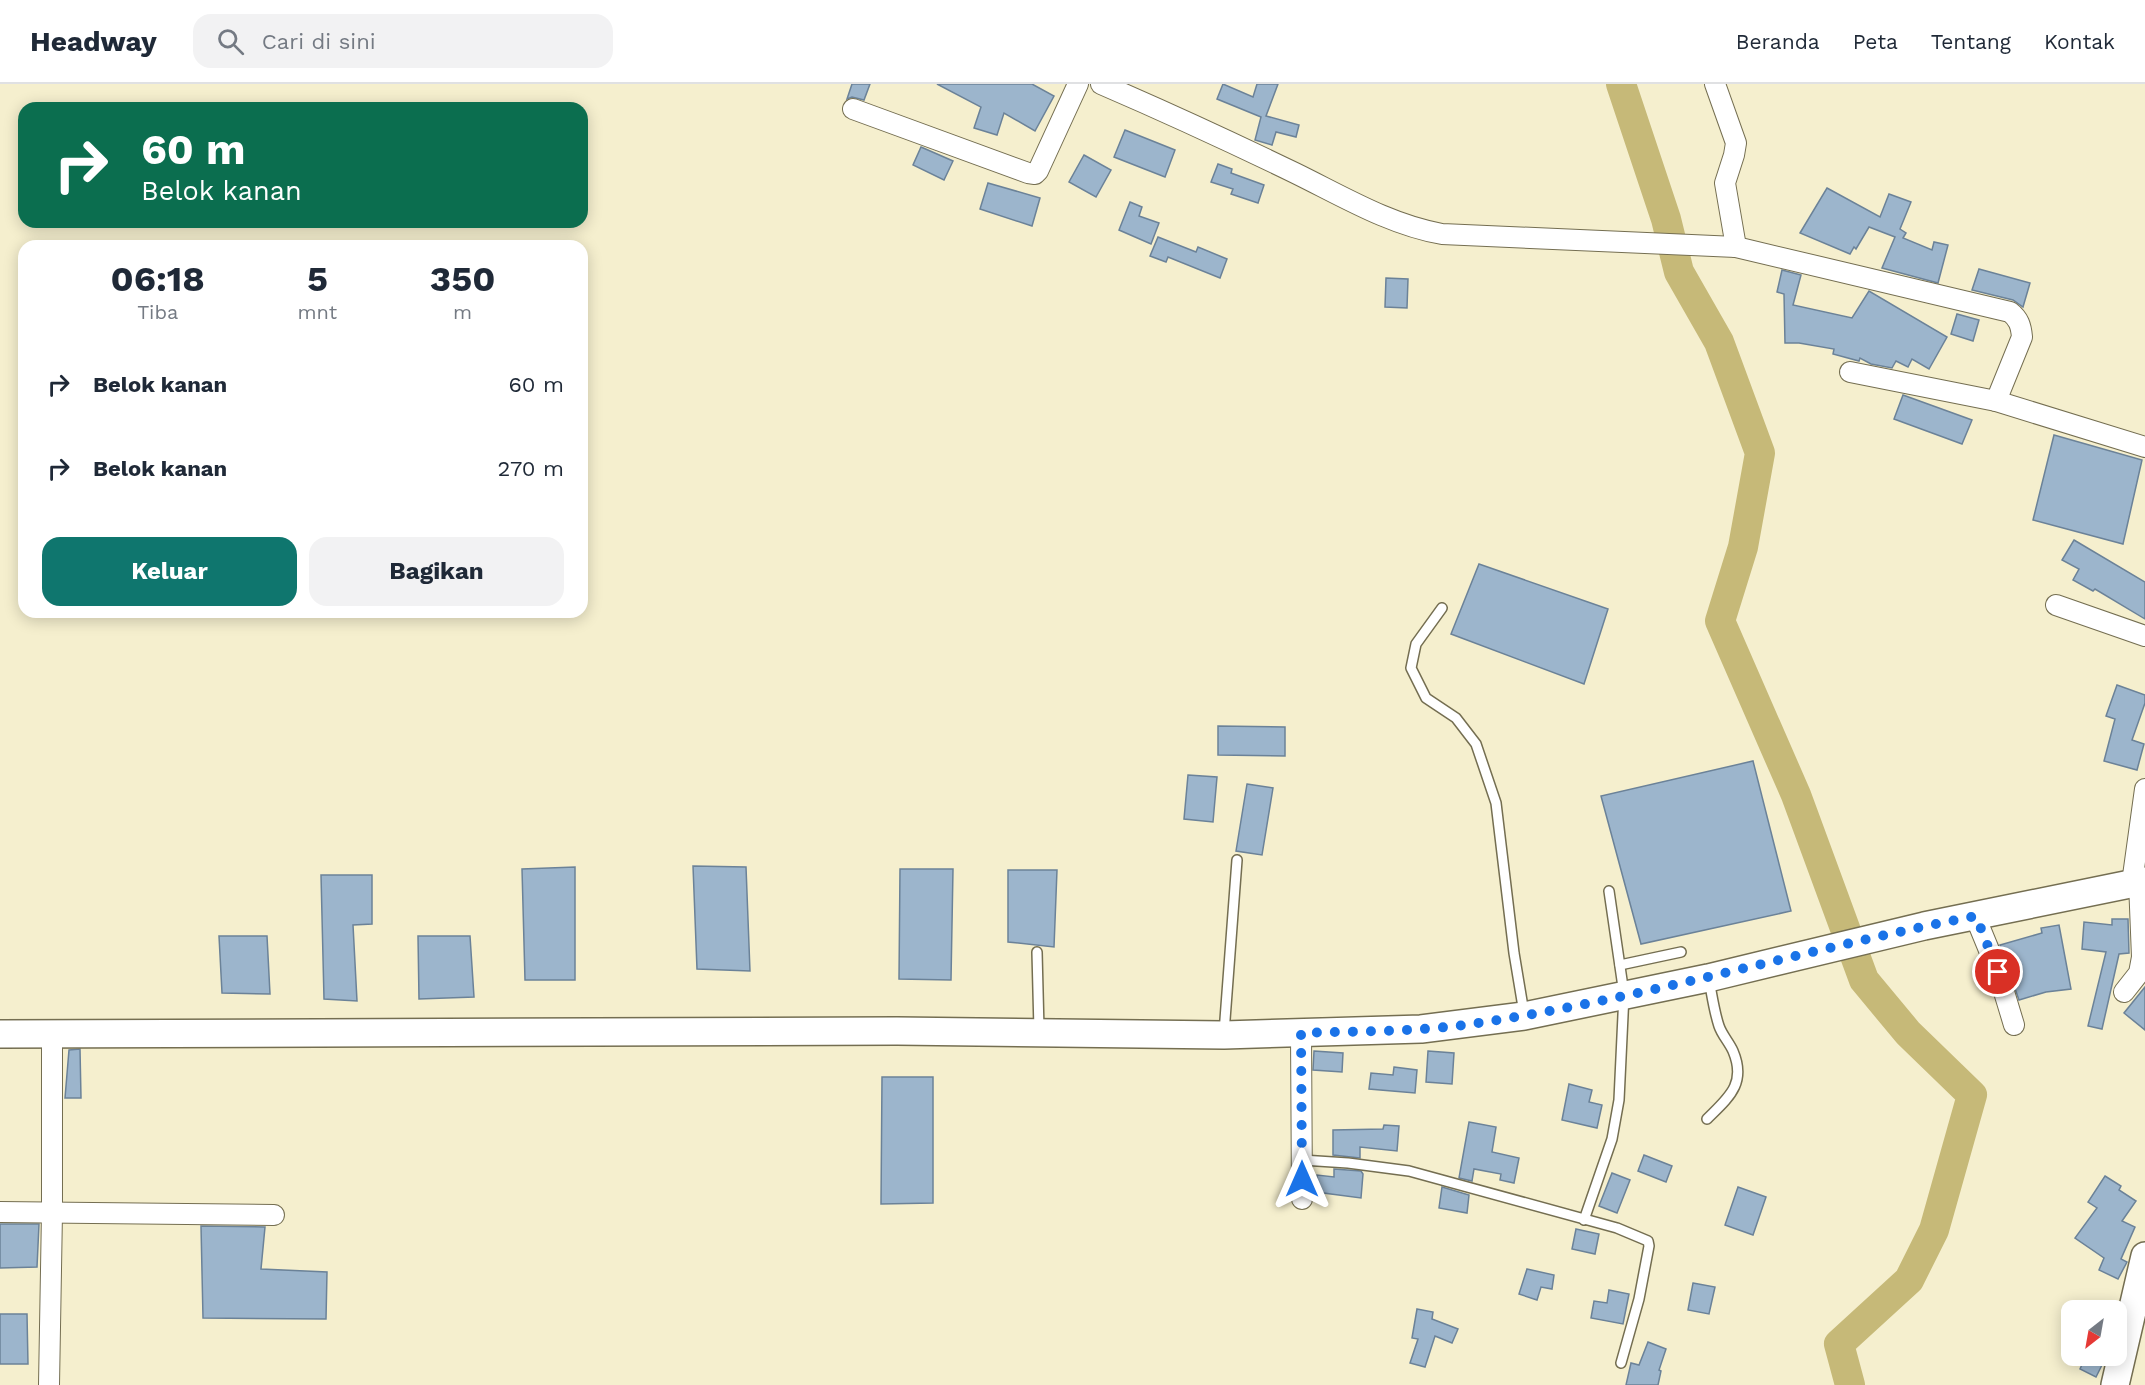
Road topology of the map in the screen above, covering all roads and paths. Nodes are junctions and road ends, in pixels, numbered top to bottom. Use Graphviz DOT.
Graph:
graph roads {
  1 [pos="1078,84"];
  2 [pos="1101,84"];
  3 [pos="1716,84"];
  4 [pos="854,109"];
  5 [pos="1736,247"];
  6 [pos="1850,372"];
  7 [pos="1996,401"];
  8 [pos="2145,447"];
  9 [pos="2056,605"];
  10 [pos="1442,608"];
  11 [pos="2145,636"];
  12 [pos="2145,789"];
  13 [pos="1237,860"];
  14 [pos="2139,882"];
  15 [pos="1609,891"];
  16 [pos="1976,916"];
  17 [pos="1036,952"];
  18 [pos="1681,952"];
  19 [pos="1620,965"];
  20 [pos="1708,978"];
  21 [pos="2124,992"];
  22 [pos="1624,994"];
  23 [pos="1524,1016"];
  24 [pos="2014,1025"];
  25 [pos="1040,1032"];
  26 [pos="1301,1033"];
  27 [pos="0,1034"];
  28 [pos="52,1035"];
  29 [pos="1224,1035"];
  30 [pos="1707,1119"];
  31 [pos="1302,1160"];
  32 [pos="1302,1199"];
  33 [pos="0,1212"];
  34 [pos="52,1212"];
  35 [pos="274,1215"];
  36 [pos="1584,1220"];
  37 [pos="2145,1256"];
  38 [pos="2140,1301"];
  39 [pos="1621,1363"];
  40 [pos="49,1385"];
  41 [pos="2115,1385"];
  1 -- 4 [label="street"];
  2 -- 5 [label="street"];
  3 -- 5 [label="street"];
  5 -- 7 [label="street"];
  6 -- 7 [label="street"];
  7 -- 8 [label="street"];
  9 -- 11 [label="street"];
  10 -- 23 [label="lane"];
  12 -- 14 [label="street"];
  13 -- 29 [label="lane"];
  14 -- 16 [label="street"];
  14 -- 21 [label="street"];
  15 -- 19 [label="lane"];
  16 -- 20 [label="street"];
  16 -- 24 [label="street"];
  17 -- 25 [label="lane"];
  18 -- 19 [label="lane"];
  19 -- 22 [label="lane"];
  20 -- 22 [label="street"];
  20 -- 30 [label="lane"];
  22 -- 23 [label="street"];
  22 -- 36 [label="lane"];
  23 -- 26 [label="street"];
  25 -- 28 [label="street"];
  25 -- 29 [label="street"];
  26 -- 29 [label="street"];
  26 -- 31 [label="street"];
  27 -- 28 [label="street"];
  28 -- 34 [label="street"];
  31 -- 32 [label="street"];
  31 -- 36 [label="lane"];
  33 -- 34 [label="street"];
  34 -- 35 [label="street"];
  34 -- 40 [label="street"];
  36 -- 39 [label="lane"];
  37 -- 38 [label="street"];
  38 -- 41 [label="street"];
}
